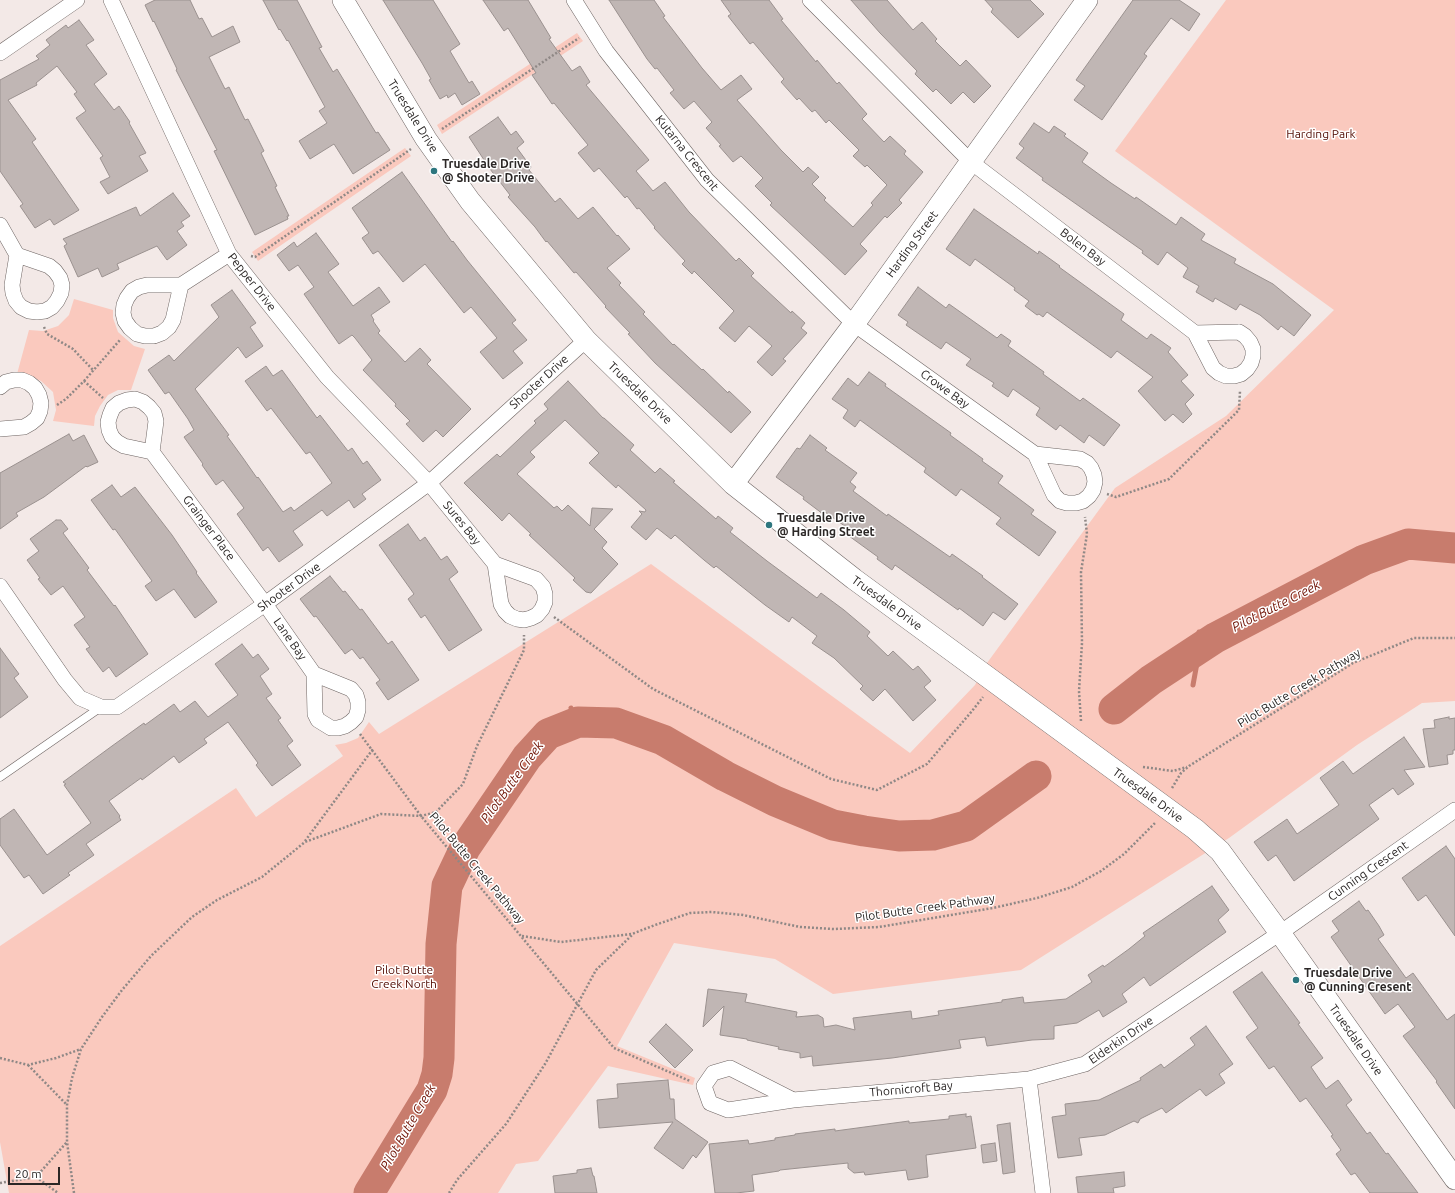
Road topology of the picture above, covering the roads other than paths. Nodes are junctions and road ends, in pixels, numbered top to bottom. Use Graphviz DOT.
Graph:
graph roads {
  1 [pos="77,0"];
  2 [pos="111,0"];
  3 [pos="343,0"];
  4 [pos="574,0"];
  5 [pos="810,0"];
  6 [pos="1087,0"];
  7 [pos="0,53"];
  8 [pos="971,162"];
  9 [pos="0,224"];
  10 [pos="229,254"];
  11 [pos="17,255"];
  12 [pos="181,285"];
  13 [pos="854,324"];
  14 [pos="1195,333"];
  15 [pos="586,340"];
  16 [pos="0,387"];
  17 [pos="0,429"];
  18 [pos="152,452"];
  19 [pos="1035,454"];
  20 [pos="429,483"];
  21 [pos="733,484"];
  22 [pos="495,564"];
  23 [pos="0,586"];
  24 [pos="265,604"];
  25 [pos="314,674"];
  26 [pos="101,707"];
  27 [pos="0,777"];
  28 [pos="1455,810"];
  29 [pos="1280,933"];
  30 [pos="1029,1079"];
  31 [pos="793,1100"];
  32 [pos="1455,1179"];
  33 [pos="1043,1193"];
  1 -- 7 [label="street"];
  2 -- 10 [label="street, Pepper Drive"];
  3 -- 15 [label="street, Truesdale Drive"];
  4 -- 13 [label="street, Kutarna Crescent"];
  5 -- 8 [label="street"];
  6 -- 8 [label="street, Harding Street"];
  8 -- 13 [label="street, Harding Street"];
  8 -- 14 [label="street, Bolen Bay"];
  9 -- 11 [label="street"];
  10 -- 12 [label="street"];
  10 -- 20 [label="street, Pepper Drive"];
  11 -- 11 [label="street"];
  12 -- 12 [label="street"];
  13 -- 19 [label="street, Crowe Bay"];
  13 -- 21 [label="street, Harding Street"];
  14 -- 14 [label="street, Bolen Bay"];
  15 -- 20 [label="street, Shooter Drive"];
  15 -- 21 [label="street, Truesdale Drive"];
  16 -- 17 [label="street"];
  18 -- 18 [label="street"];
  18 -- 24 [label="street, Grainger Place"];
  19 -- 19 [label="street, Crowe Bay"];
  20 -- 22 [label="street, Sures Bay"];
  20 -- 24 [label="street, Shooter Drive"];
  21 -- 29 [label="street, Truesdale Drive"];
  22 -- 22 [label="street"];
  23 -- 26 [label="street, Shooter Drive"];
  24 -- 25 [label="street, Lane Bay"];
  24 -- 26 [label="street, Shooter Drive"];
  25 -- 25 [label="street"];
  26 -- 27 [label="lane"];
  28 -- 29 [label="street, Cunning Crescent"];
  29 -- 30 [label="street, Elderkin Drive"];
  29 -- 32 [label="street, Truesdale Drive"];
  30 -- 31 [label="street, Thornicroft Bay"];
  30 -- 33 [label="street"];
  31 -- 31 [label="street, Thornicroft Bay"];
}
